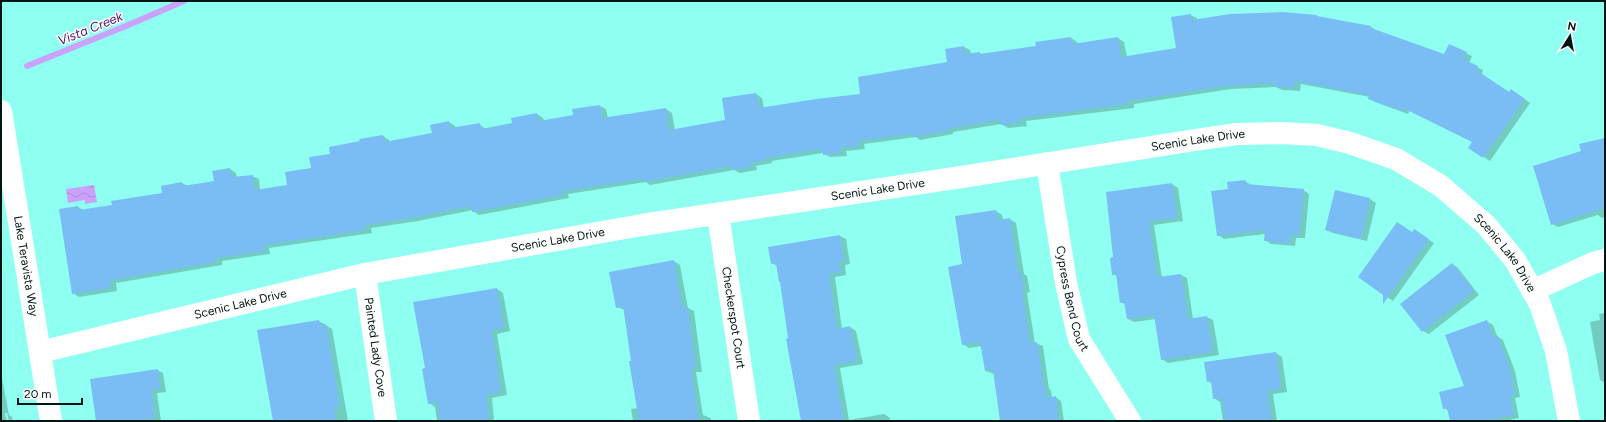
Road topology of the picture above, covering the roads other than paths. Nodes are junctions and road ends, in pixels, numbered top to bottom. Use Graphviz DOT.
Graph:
graph roads {
  1 [pos="1,111"];
  2 [pos="1047,163"];
  3 [pos="718,214"];
  4 [pos="1605,260"];
  5 [pos="365,274"];
  6 [pos="1532,291"];
  7 [pos="40,352"];
  8 [pos="51,421"];
  9 [pos="386,421"];
  10 [pos="749,421"];
  11 [pos="1130,421"];
  12 [pos="1569,421"];
  1 -- 7 [label="street, Lake Teravista Way"];
  2 -- 3 [label="street, Scenic Lake Drive"];
  2 -- 6 [label="street, Scenic Lake Drive"];
  2 -- 11 [label="street, Cypress Bend Court"];
  3 -- 5 [label="street, Scenic Lake Drive"];
  3 -- 10 [label="street, Checkerspot Court"];
  4 -- 6 [label="street"];
  5 -- 7 [label="street, Scenic Lake Drive"];
  5 -- 9 [label="street, Painted Lady Cove"];
  6 -- 12 [label="street, Scenic Lake Drive"];
  7 -- 8 [label="street, Lake Teravista Way"];
}
